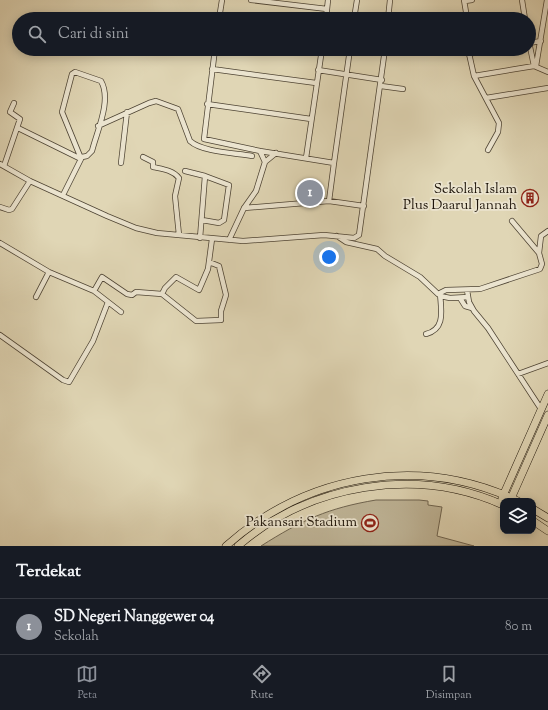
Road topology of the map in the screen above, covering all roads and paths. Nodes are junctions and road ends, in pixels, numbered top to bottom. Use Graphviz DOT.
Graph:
graph roads {
  1 [pos="222,0"];
  2 [pos="251,0"];
  3 [pos="328,0"];
  4 [pos="357,0"];
  5 [pos="390,0"];
  6 [pos="472,0"];
  7 [pos="522,0"];
  8 [pos="547,0"];
  9 [pos="464,1"];
  10 [pos="327,9"];
  11 [pos="220,12"];
  12 [pos="327,12"];
  13 [pos="355,12"];
  14 [pos="389,12"];
  15 [pos="466,12"];
  16 [pos="524,12"];
  17 [pos="541,41"];
  18 [pos="536,42"];
  19 [pos="214,56"];
  20 [pos="321,56"];
  21 [pos="349,56"];
  22 [pos="384,56"];
  23 [pos="469,56"];
  24 [pos="532,56"];
  25 [pos="535,66"];
  26 [pos="212,69"];
  27 [pos="318,70"];
  28 [pos="548,72"];
  29 [pos="346,75"];
  30 [pos="474,76"];
  31 [pos="382,80"];
  32 [pos="316,83"];
  33 [pos="381,86"];
  34 [pos="548,88"];
  35 [pos="403,89"];
  36 [pos="486,98"];
  37 [pos="14,104"];
  38 [pos="207,104"];
  39 [pos="127,112"];
  40 [pos="311,119"];
  41 [pos="98,126"];
  42 [pos="18,128"];
  43 [pos="488,150"];
  44 [pos="260,151"];
  45 [pos="276,153"];
  46 [pos="252,156"];
  47 [pos="82,158"];
  48 [pos="143,158"];
  49 [pos="306,158"];
  50 [pos="265,162"];
  51 [pos="121,163"];
  52 [pos="334,163"];
  53 [pos="2,165"];
  54 [pos="185,171"];
  55 [pos="205,176"];
  56 [pos="30,180"];
  57 [pos="63,196"];
  58 [pos="329,201"];
  59 [pos="364,206"];
  60 [pos="0,207"];
  61 [pos="244,208"];
  62 [pos="202,220"];
  63 [pos="512,221"];
  64 [pos="548,231"];
  65 [pos="179,235"];
  66 [pos="337,236"];
  67 [pos="200,238"];
  68 [pos="212,239"];
  69 [pos="229,240"];
  70 [pos="0,243"];
  71 [pos="538,253"];
  72 [pos="210,262"];
  73 [pos="49,272"];
  74 [pos="467,290"];
  75 [pos="94,291"];
  76 [pos="162,294"];
  77 [pos="439,294"];
  78 [pos="36,296"];
  79 [pos="468,297"];
  80 [pos="460,298"];
  81 [pos="108,302"];
  82 [pos="472,308"];
  83 [pos="120,312"];
  84 [pos="426,334"];
  85 [pos="0,335"];
  86 [pos="548,363"];
  87 [pos="518,374"];
  88 [pos="548,394"];
  89 [pos="541,409"];
  90 [pos="548,415"];
  91 [pos="503,494"];
  92 [pos="502,498"];
  93 [pos="510,498"];
  94 [pos="514,498"];
  95 [pos="500,504"];
  96 [pos="536,511"];
  97 [pos="548,518"];
  98 [pos="536,523"];
  99 [pos="548,531"];
  100 [pos="226,546"];
  101 [pos="238,546"];
  1 -- 11 [label="street"];
  2 -- 10 [label="street"];
  3 -- 10 [label="street"];
  4 -- 13 [label="street"];
  5 -- 14 [label="street"];
  6 -- 9 [label="street"];
  7 -- 16 [label="street"];
  8 -- 17 [label="street"];
  9 -- 15 [label="street"];
  10 -- 12 [label="street"];
  17 -- 18 [label="street"];
  17 -- 25 [label="street"];
  19 -- 26 [label="street"];
  20 -- 27 [label="street"];
  21 -- 29 [label="street"];
  22 -- 31 [label="street"];
  23 -- 30 [label="street"];
  24 -- 25 [label="street"];
  25 -- 28 [label="street"];
  25 -- 30 [label="street"];
  26 -- 32 [label="street"];
  26 -- 38 [label="street"];
  27 -- 29 [label="street"];
  27 -- 32 [label="street"];
  29 -- 31 [label="street"];
  29 -- 52 [label="street"];
  30 -- 36 [label="street"];
  31 -- 33 [label="street"];
  32 -- 40 [label="street"];
  33 -- 35 [label="street"];
  33 -- 59 [label="street"];
  34 -- 36 [label="street"];
  36 -- 43 [label="street"];
  37 -- 42 [label="street"];
  38 -- 40 [label="street"];
  38 -- 44 [label="street"];
  39 -- 41 [label="street"];
  39 -- 46 [label="street"];
  39 -- 51 [label="street"];
  40 -- 49 [label="street"];
  41 -- 47 [label="street"];
  41 -- 47 [label="street"];
  42 -- 47 [label="street"];
  42 -- 53 [label="street"];
  44 -- 45 [label="street"];
  44 -- 50 [label="street"];
  45 -- 49 [label="street"];
  45 -- 50 [label="street"];
  47 -- 57 [label="street"];
  48 -- 65 [label="street"];
  49 -- 52 [label="street"];
  50 -- 61 [label="street"];
  52 -- 58 [label="street"];
  53 -- 56 [label="street"];
  54 -- 55 [label="street"];
  55 -- 62 [label="street"];
  55 -- 62 [label="street"];
  56 -- 57 [label="street"];
  56 -- 60 [label="street"];
  57 -- 65 [label="street"];
  58 -- 59 [label="street"];
  58 -- 61 [label="street"];
  59 -- 66 [label="street"];
  61 -- 69 [label="street"];
  62 -- 67 [label="street"];
  63 -- 71 [label="street"];
  64 -- 71 [label="street"];
  65 -- 67 [label="street"];
  66 -- 69 [label="street"];
  66 -- 77 [label="street"];
  67 -- 68 [label="street"];
  68 -- 69 [label="street"];
  68 -- 72 [label="street"];
  70 -- 73 [label="street"];
  71 -- 74 [label="street"];
  72 -- 76 [label="street"];
  72 -- 76 [label="street"];
  73 -- 75 [label="street"];
  73 -- 78 [label="street"];
  74 -- 77 [label="street"];
  74 -- 79 [label="street"];
  75 -- 76 [label="street"];
  75 -- 81 [label="street"];
  77 -- 80 [label="street"];
  77 -- 84 [label="street"];
  79 -- 80 [label="street"];
  79 -- 82 [label="street"];
  80 -- 82 [label="street"];
  81 -- 83 [label="street"];
  81 -- 85 [label="street"];
  82 -- 87 [label="street"];
  86 -- 87 [label="street"];
  87 -- 89 [label="street"];
  88 -- 89 [label="main road"];
  89 -- 91 [label="main road"];
  90 -- 94 [label="main road"];
  91 -- 92 [label="main road"];
  91 -- 93 [label="main road"];
  91 -- 100 [label="main road"];
  95 -- 101 [label="main road"];
  96 -- 97 [label="main road"];
  98 -- 99 [label="main road"];
}
